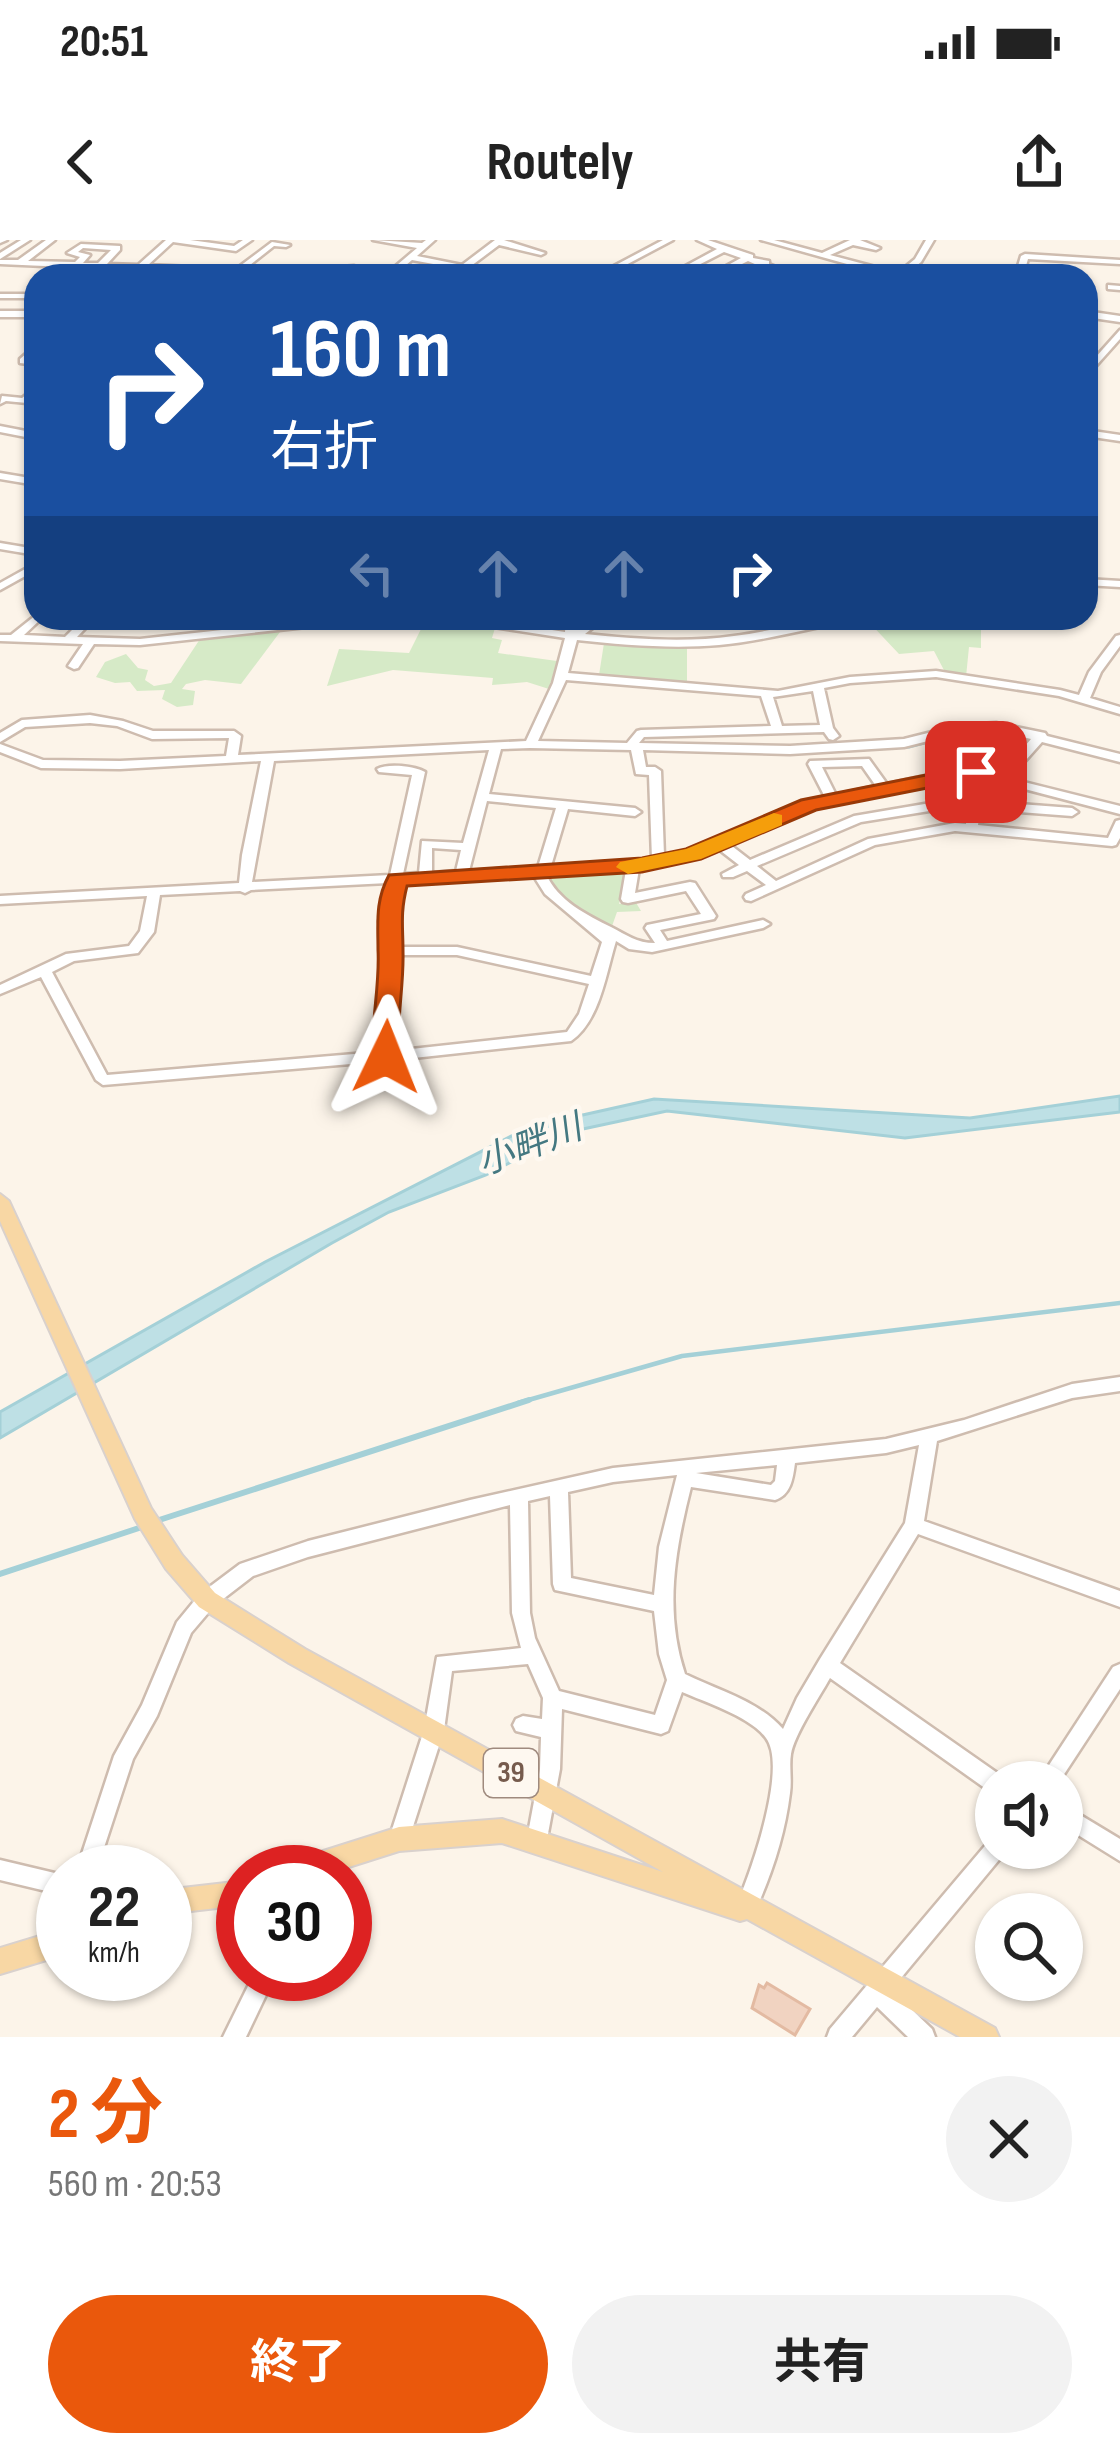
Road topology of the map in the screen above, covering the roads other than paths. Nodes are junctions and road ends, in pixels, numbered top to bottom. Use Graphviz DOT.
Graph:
graph roads {
  1 [pos="26,240"];
  2 [pos="51,240"];
  3 [pos="172,240"];
  4 [pos="248,240"];
  5 [pos="320,240"];
  6 [pos="334,240"];
  7 [pos="372,240"];
  8 [pos="669,240"];
  9 [pos="701,240"];
  10 [pos="765,240"];
  11 [pos="499,241"];
  12 [pos="854,241"];
  13 [pos="200,242"];
  14 [pos="221,243"];
  15 [pos="289,243"];
  16 [pos="427,243"];
  17 [pos="725,248"];
  18 [pos="876,248"];
  19 [pos="808,252"];
  20 [pos="541,253"];
  21 [pos="364,254"];
  22 [pos="411,255"];
  23 [pos="821,256"];
  24 [pos="750,257"];
  25 [pos="0,260"];
  26 [pos="21,262"];
  27 [pos="1120,262"];
  28 [pos="766,263"];
  29 [pos="48,264"];
  30 [pos="78,264"];
  31 [pos="102,264"];
  32 [pos="144,264"];
  33 [pos="247,264"];
  34 [pos="357,264"];
  35 [pos="401,264"];
  36 [pos="447,264"];
  37 [pos="468,264"];
  38 [pos="622,264"];
  39 [pos="694,264"];
  40 [pos="736,264"];
  41 [pos="783,264"];
  42 [pos="852,264"];
  43 [pos="1022,264"];
  44 [pos="1115,305"];
  45 [pos="1098,315"];
  46 [pos="1103,316"];
  47 [pos="1120,319"];
  48 [pos="1120,333"];
  49 [pos="1098,360"];
  50 [pos="24,573"];
  51 [pos="16,578"];
  52 [pos="24,581"];
  53 [pos="0,587"];
  54 [pos="78,630"];
  55 [pos="274,630"];
  56 [pos="525,630"];
  57 [pos="572,630"];
  58 [pos="583,630"];
  59 [pos="803,630"];
  60 [pos="261,632"];
  61 [pos="572,638"];
  62 [pos="1120,638"];
  63 [pos="6,639"];
  64 [pos="67,641"];
  65 [pos="89,643"];
  66 [pos="74,666"];
  67 [pos="560,676"];
  68 [pos="818,686"];
  69 [pos="766,694"];
  70 [pos="1083,700"];
  71 [pos="1120,711"];
  72 [pos="0,718"];
  73 [pos="22,724"];
  74 [pos="827,728"];
  75 [pos="778,730"];
  76 [pos="0,738"];
  77 [pos="1040,738"];
  78 [pos="530,744"];
  79 [pos="496,747"];
  80 [pos="633,747"];
  81 [pos="843,747"];
  82 [pos="0,748"];
  83 [pos="268,757"];
  84 [pos="232,758"];
  85 [pos="1120,758"];
  86 [pos="383,769"];
  87 [pos="976,772"];
  88 [pos="996,776"];
  89 [pos="883,788"];
  90 [pos="485,797"];
  91 [pos="837,798"];
  92 [pos="974,802"];
  93 [pos="1073,805"];
  94 [pos="563,806"];
  95 [pos="1120,810"];
  96 [pos="635,812"];
  97 [pos="857,819"];
  98 [pos="1120,824"];
  99 [pos="972,827"];
  100 [pos="1066,836"];
  101 [pos="872,842"];
  102 [pos="719,843"];
  103 [pos="470,847"];
  104 [pos="658,862"];
  105 [pos="633,866"];
  106 [pos="748,866"];
  107 [pos="540,871"];
  108 [pos="109,872"];
  109 [pos="461,874"];
  110 [pos="728,874"];
  111 [pos="425,878"];
  112 [pos="397,880"];
  113 [pos="776,886"];
  114 [pos="245,889"];
  115 [pos="154,892"];
  116 [pos="100,894"];
  117 [pos="751,897"];
  118 [pos="0,900"];
  119 [pos="595,922"];
  120 [pos="763,924"];
  121 [pos="663,945"];
  122 [pos="391,951"];
  123 [pos="44,970"];
  124 [pos="593,981"];
  125 [pos="0,990"];
  126 [pos="386,1057"];
  127 [pos="0,1202"];
  128 [pos="1120,1384"];
  129 [pos="929,1437"];
  130 [pos="787,1457"];
  131 [pos="687,1473"];
  132 [pos="559,1487"];
  133 [pos="519,1497"];
  134 [pos="914,1526"];
  135 [pos="1120,1599"];
  136 [pos="207,1600"];
  137 [pos="662,1605"];
  138 [pos="534,1655"];
  139 [pos="827,1665"];
  140 [pos="1120,1673"];
  141 [pos="677,1680"];
  142 [pos="553,1698"];
  143 [pos="523,1725"];
  144 [pos="434,1730"];
  145 [pos="551,1730"];
  146 [pos="784,1750"];
  147 [pos="1062,1761"];
  148 [pos="975,1769"];
  149 [pos="545,1791"];
  150 [pos="599,1822"];
  151 [pos="1083,1827"];
  152 [pos="399,1839"];
  153 [pos="537,1839"];
  154 [pos="95,1845"];
  155 [pos="372,1848"];
  156 [pos="1120,1851"];
  157 [pos="664,1857"];
  158 [pos="607,1864"];
  159 [pos="979,1869"];
  160 [pos="0,1870"];
  161 [pos="36,1879"];
  162 [pos="643,1880"];
  163 [pos="748,1904"];
  164 [pos="814,1941"];
  165 [pos="36,1950"];
  166 [pos="0,1961"];
  167 [pos="882,1988"];
  168 [pos="252,2001"];
  169 [pos="234,2037"];
  170 [pos="838,2037"];
  171 [pos="924,2037"];
  172 [pos="986,2037"];
  1 -- 25 [label="street"];
  2 -- 26 [label="street"];
  3 -- 13 [label="street"];
  3 -- 32 [label="street"];
  4 -- 14 [label="street"];
  5 -- 6 [label="street"];
  7 -- 16 [label="street"];
  7 -- 22 [label="street"];
  8 -- 38 [label="street"];
  9 -- 17 [label="street"];
  10 -- 19 [label="street"];
  11 -- 20 [label="street"];
  11 -- 37 [label="street"];
  12 -- 18 [label="street"];
  12 -- 23 [label="street"];
  13 -- 14 [label="street"];
  15 -- 33 [label="street"];
  16 -- 22 [label="street"];
  17 -- 24 [label="street"];
  17 -- 39 [label="street"];
  19 -- 23 [label="street"];
  19 -- 41 [label="street"];
  21 -- 34 [label="street"];
  22 -- 35 [label="street"];
  22 -- 36 [label="street"];
  23 -- 42 [label="street"];
  24 -- 28 [label="street"];
  24 -- 40 [label="street"];
  25 -- 26 [label="street"];
  26 -- 29 [label="street"];
  27 -- 43 [label="street"];
  30 -- 31 [label="street"];
  44 -- 46 [label="street"];
  45 -- 46 [label="street"];
  46 -- 47 [label="street"];
  48 -- 49 [label="street"];
  50 -- 51 [label="street"];
  51 -- 52 [label="street"];
  51 -- 53 [label="street"];
  54 -- 64 [label="street"];
  55 -- 60 [label="street"];
  56 -- 61 [label="street"];
  57 -- 61 [label="street"];
  58 -- 61 [label="street"];
  59 -- 61 [label="street"];
  60 -- 65 [label="street"];
  61 -- 67 [label="street"];
  62 -- 70 [label="street"];
  63 -- 64 [label="street"];
  64 -- 65 [label="street"];
  65 -- 66 [label="street"];
  67 -- 69 [label="street"];
  67 -- 78 [label="street"];
  68 -- 69 [label="street"];
  68 -- 70 [label="street"];
  68 -- 74 [label="street"];
  69 -- 75 [label="street"];
  70 -- 71 [label="street"];
  72 -- 73 [label="street"];
  73 -- 76 [label="street"];
  73 -- 84 [label="street"];
  74 -- 75 [label="street"];
  74 -- 81 [label="street"];
  75 -- 80 [label="street"];
  77 -- 81 [label="street"];
  77 -- 85 [label="street"];
  77 -- 88 [label="street"];
  78 -- 79 [label="street"];
  78 -- 80 [label="street"];
  79 -- 83 [label="street"];
  79 -- 90 [label="street"];
  80 -- 81 [label="street"];
  80 -- 104 [label="street"];
  82 -- 84 [label="street"];
  83 -- 84 [label="street"];
  83 -- 114 [label="street"];
  86 -- 112 [label="street"];
  87 -- 88 [label="street"];
  87 -- 89 [label="street"];
  87 -- 92 [label="street"];
  88 -- 93 [label="street"];
  89 -- 91 [label="street"];
  89 -- 91 [label="street"];
  90 -- 94 [label="street"];
  90 -- 103 [label="street"];
  91 -- 97 [label="street"];
  91 -- 102 [label="street"];
  92 -- 93 [label="street"];
  92 -- 97 [label="street"];
  92 -- 99 [label="street"];
  93 -- 95 [label="street"];
  93 -- 100 [label="street"];
  94 -- 96 [label="street"];
  94 -- 107 [label="street"];
  97 -- 101 [label="street"];
  97 -- 106 [label="street"];
  98 -- 100 [label="street"];
  99 -- 100 [label="street"];
  99 -- 101 [label="street"];
  101 -- 113 [label="street"];
  102 -- 104 [label="street"];
  102 -- 106 [label="street"];
  103 -- 109 [label="street"];
  103 -- 111 [label="street"];
  104 -- 105 [label="street"];
  105 -- 107 [label="street"];
  105 -- 121 [label="street"];
  106 -- 110 [label="street"];
  106 -- 113 [label="street"];
  107 -- 109 [label="street"];
  107 -- 119 [label="street"];
  108 -- 116 [label="street"];
  109 -- 111 [label="street"];
  111 -- 112 [label="street"];
  112 -- 114 [label="street"];
  112 -- 122 [label="street"];
  113 -- 117 [label="street"];
  114 -- 115 [label="street"];
  115 -- 116 [label="street"];
  115 -- 123 [label="street"];
  116 -- 118 [label="street"];
  119 -- 121 [label="street"];
  119 -- 124 [label="street"];
  120 -- 121 [label="street"];
  122 -- 124 [label="street"];
  122 -- 126 [label="street"];
  123 -- 125 [label="street"];
  123 -- 126 [label="street"];
  124 -- 126 [label="street"];
  127 -- 136 [label="main road, 39"];
  128 -- 129 [label="street"];
  129 -- 130 [label="street"];
  129 -- 134 [label="street"];
  130 -- 131 [label="street"];
  130 -- 131 [label="street"];
  131 -- 132 [label="street"];
  131 -- 137 [label="street"];
  132 -- 133 [label="street"];
  132 -- 137 [label="street"];
  133 -- 136 [label="street"];
  133 -- 138 [label="street"];
  134 -- 135 [label="street"];
  134 -- 139 [label="street"];
  136 -- 144 [label="main road, 39"];
  136 -- 154 [label="street"];
  137 -- 141 [label="street"];
  138 -- 142 [label="street"];
  138 -- 144 [label="street"];
  139 -- 146 [label="street"];
  139 -- 148 [label="street"];
  140 -- 147 [label="street"];
  141 -- 142 [label="street"];
  141 -- 146 [label="street"];
  142 -- 145 [label="street"];
  143 -- 145 [label="street"];
  144 -- 149 [label="main road, 39"];
  144 -- 152 [label="street"];
  145 -- 149 [label="street"];
  146 -- 163 [label="street"];
  149 -- 150 [label="main road, 39"];
  149 -- 153 [label="street"];
  150 -- 157 [label="main road, 39"];
  150 -- 158 [label="main road"];
  151 -- 156 [label="street"];
  152 -- 153 [label="main road"];
  152 -- 155 [label="main road"];
  153 -- 158 [label="main road"];
  157 -- 158 [label="main road"];
  157 -- 162 [label="main road"];
  157 -- 163 [label="main road, 39"];
  158 -- 162 [label="main road"];
  159 -- 167 [label="street"];
  160 -- 161 [label="street"];
  162 -- 164 [label="main road"];
  163 -- 164 [label="main road, 39"];
  164 -- 167 [label="main road, 39"];
  165 -- 166 [label="main road"];
  167 -- 170 [label="street"];
  167 -- 171 [label="street"];
  167 -- 172 [label="main road, 39"];
  168 -- 169 [label="street"];
}
